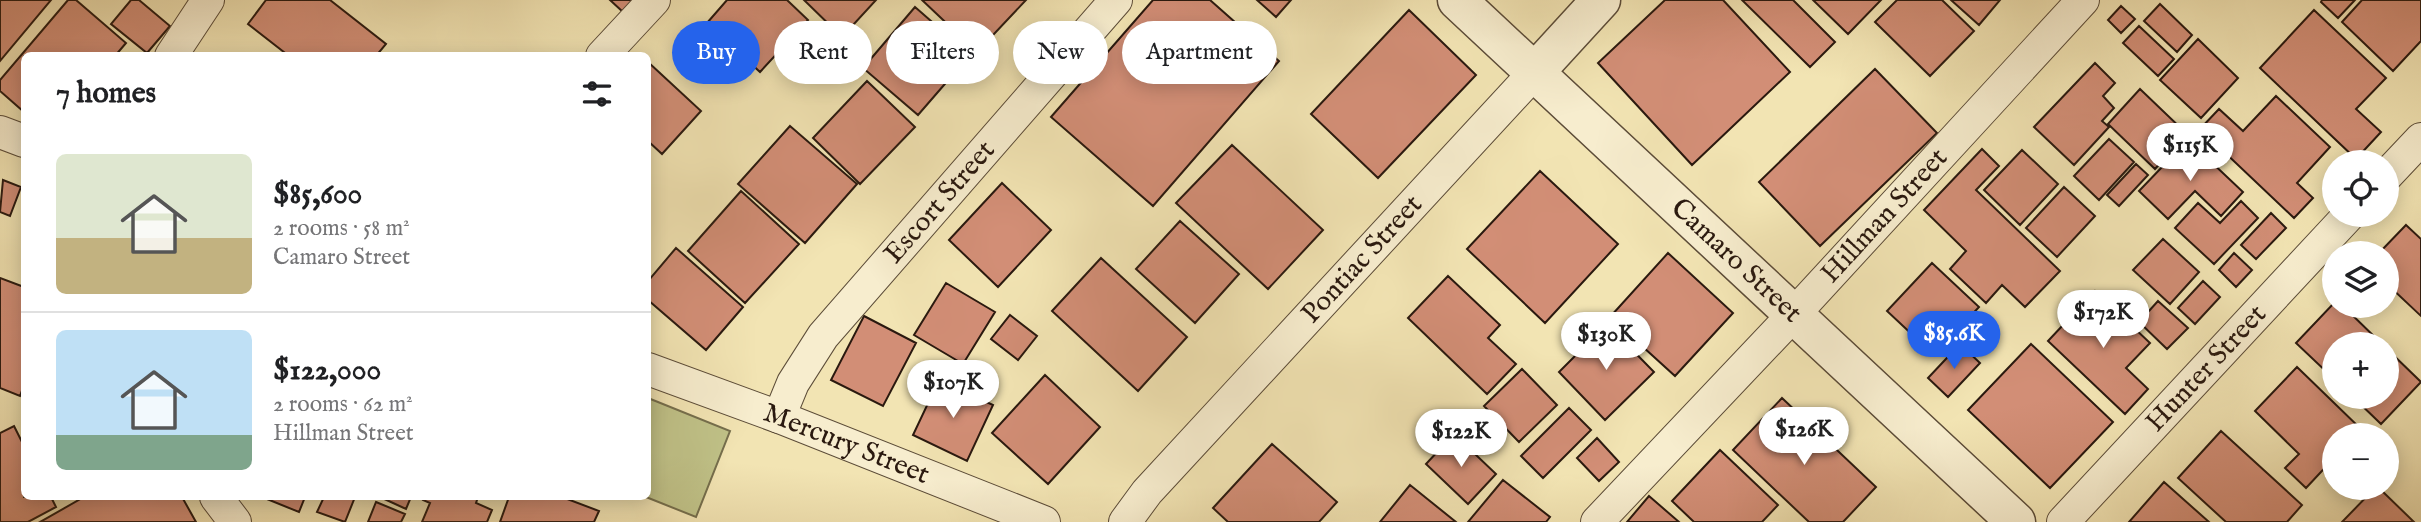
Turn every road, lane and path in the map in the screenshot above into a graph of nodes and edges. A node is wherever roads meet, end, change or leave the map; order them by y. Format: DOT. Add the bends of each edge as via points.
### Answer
graph roads {
  1 [pos="208,0"];
  2 [pos="654,0"];
  3 [pos="1116,0"];
  4 [pos="1457,0"];
  5 [pos="1601,0"];
  6 [pos="2083,0"];
  7 [pos="175,52"];
  8 [pos="606,52"];
  9 [pos="1535,72"];
  10 [pos="0,132"];
  11 [pos="2421,139"];
  12 [pos="21,140"];
  13 [pos="2399,162"];
  14 [pos="2338,227"];
  15 [pos="1796,313"];
  16 [pos="651,370"];
  17 [pos="779,416"];
  18 [pos="218,500"];
  19 [pos="235,522"];
  20 [pos="1044,522"];
  21 [pos="1125,522"];
  22 [pos="1597,522"];
  23 [pos="2016,522"];
  24 [pos="2063,522"];
  1 -- 7 [label="street"];
  2 -- 8 [label="street"];
  3 -- 17 [label="street, Escort Street" via="823,336 793,383"];
  4 -- 9 [label="street, Camaro Street"];
  5 -- 9 [label="street, Pontiac Street"];
  6 -- 15 [label="street, Hillman Street"];
  9 -- 15 [label="street, Camaro Street"];
  9 -- 21 [label="street, Pontiac Street" via="1147,492"];
  10 -- 12 [label="street"];
  11 -- 13 [label="street"];
  14 -- 24 [label="street, Hunter Street"];
  15 -- 22 [label="street, Hillman Street"];
  15 -- 23 [label="street, Camaro Street"];
  16 -- 17 [label="street, Mercury Street"];
  17 -- 20 [label="street, Mercury Street"];
  18 -- 19 [label="street"];
}
